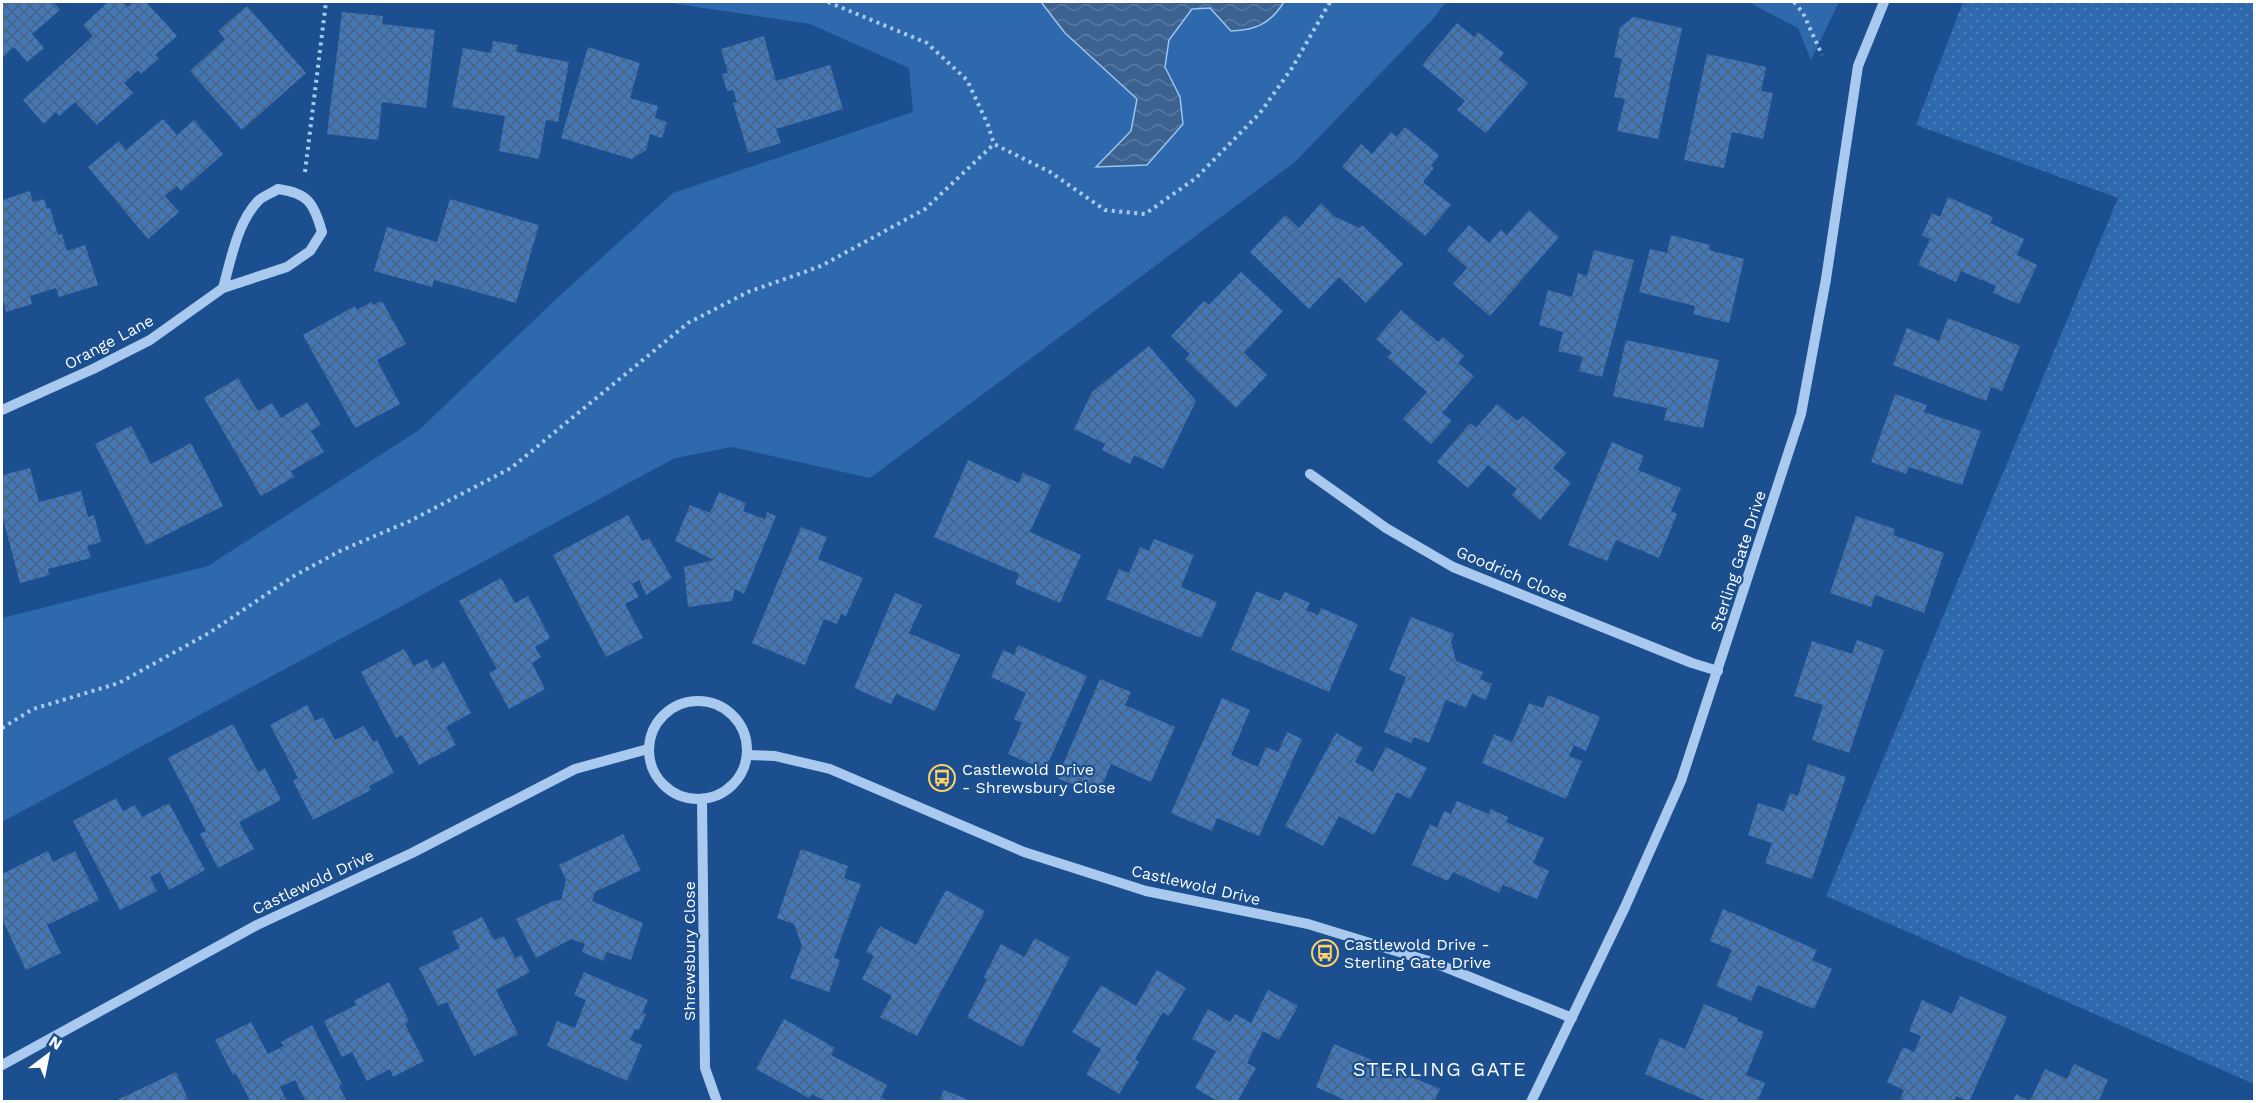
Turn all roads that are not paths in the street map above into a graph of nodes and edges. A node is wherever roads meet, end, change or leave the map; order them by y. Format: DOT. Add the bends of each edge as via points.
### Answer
graph roads {
  1 [pos="1884,2"];
  2 [pos="223,288"];
  3 [pos="2,410"];
  4 [pos="1310,474"];
  5 [pos="1718,671"];
  6 [pos="648,749"];
  7 [pos="747,755"];
  8 [pos="702,799"];
  9 [pos="1572,1018"];
  10 [pos="2,1065"];
  11 [pos="717,1101"];
  12 [pos="1532,1101"];
  1 -- 5 [label="street, Sterling Gate Drive" via="1858,66 1801,414"];
  2 -- 2 [label="street, Orange Lane" via="237,240 259,201 278,189 296,192 315,208 322,232 310,251 287,267"];
  2 -- 3 [label="street, Orange Lane" via="150,340"];
  4 -- 5 [label="street, Goodrich Close" via="1386,528 1454,567"];
  5 -- 9 [label="street, Sterling Gate Drive" via="1660,831"];
  6 -- 7 [label="street" via="658,719 670,708 701,700 730,712 746,739"];
  6 -- 8 [label="street" via="659,780 686,798"];
  6 -- 10 [label="street, Castlewold Drive" via="575,769 412,853 257,925"];
  7 -- 8 [label="street" via="732,785"];
  7 -- 9 [label="street, Castlewold Drive" via="775,756 830,769 1024,852 1146,891 1308,924 1372,943 1435,963"];
  8 -- 11 [label="street, Shrewsbury Close" via="705,1068"];
  9 -- 12 [label="street, Sterling Gate Drive"];
}
